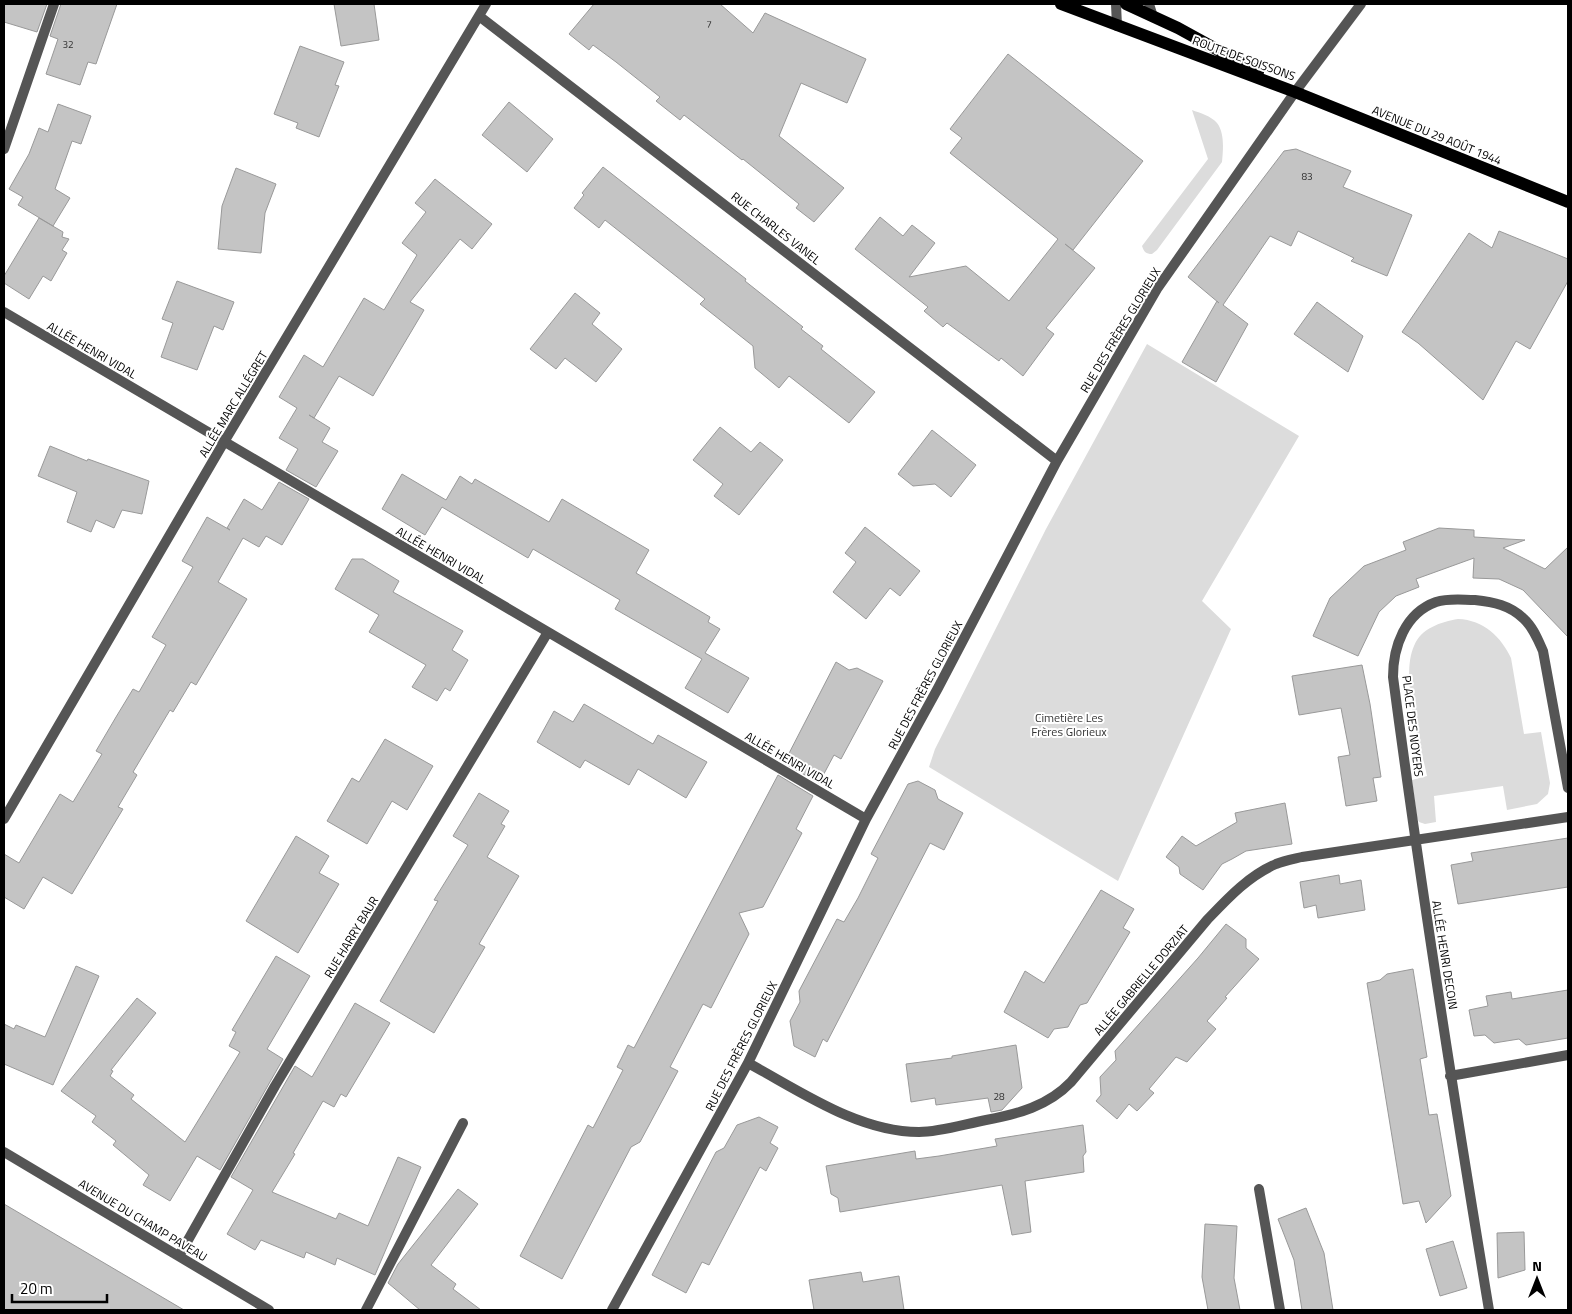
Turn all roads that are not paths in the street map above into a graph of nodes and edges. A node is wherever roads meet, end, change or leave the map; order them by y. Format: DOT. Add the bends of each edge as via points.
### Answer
graph roads {
  1 [pos="54,4"];
  2 [pos="486,4"];
  3 [pos="1061,4"];
  4 [pos="1116,4"];
  5 [pos="1126,4"];
  6 [pos="1149,4"];
  7 [pos="1361,4"];
  8 [pos="479,16"];
  9 [pos="1153,17"];
  10 [pos="1117,26"];
  11 [pos="1296,92"];
  12 [pos="4,149"];
  13 [pos="1568,202"];
  14 [pos="4,312"];
  15 [pos="224,442"];
  16 [pos="1057,461"];
  17 [pos="548,632"];
  18 [pos="1568,788"];
  19 [pos="1568,817"];
  20 [pos="4,819"];
  21 [pos="866,819"];
  22 [pos="1415,839"];
  23 [pos="1568,1055"];
  24 [pos="748,1063"];
  25 [pos="1450,1076"];
  26 [pos="463,1123"];
  27 [pos="4,1152"];
  28 [pos="1259,1189"];
  29 [pos="179,1256"];
  30 [pos="269,1310"];
  31 [pos="366,1310"];
  32 [pos="612,1310"];
  33 [pos="1280,1310"];
  34 [pos="1489,1310"];
  1 -- 12 [label="street"];
  2 -- 8 [label="street, ALLÉE MARC ALLÉGRET"];
  3 -- 10 [label="main road, ROUTE DE SOISSONS"];
  4 -- 10 [label="street"];
  5 -- 9 [label="main road, ROUTE DE SOISSONS"];
  6 -- 9 [label="street"];
  7 -- 11 [label="street, RUE DES FRÈRES GLORIEUX"];
  8 -- 15 [label="street, ALLÉE MARC ALLÉGRET"];
  8 -- 16 [label="street, RUE CHARLES VANEL"];
  9 -- 11 [label="main road, ROUTE DE SOISSONS"];
  10 -- 11 [label="main road, ROUTE DE SOISSONS"];
  11 -- 13 [label="main road, AVENUE DU 29 AOÛT 1944"];
  11 -- 16 [label="street, RUE DES FRÈRES GLORIEUX" via="1157,289"];
  14 -- 15 [label="street, ALLÉE HENRI VIDAL"];
  15 -- 17 [label="street, ALLÉE HENRI VIDAL"];
  15 -- 20 [label="street, ALLÉE MARC ALLÉGRET"];
  16 -- 21 [label="street, RUE DES FRÈRES GLORIEUX" via="934,697"];
  17 -- 21 [label="street, ALLÉE HENRI VIDAL"];
  17 -- 29 [label="street, RUE HARRY BAUR" via="276,1086"];
  18 -- 22 [label="street, PLACE DES NOYERS" via="1543,652 1524,619 1509,608 1492,602 1456,599 1436,603 1418,613 1406,626 1393,660"];
  19 -- 22 [label="street, ALLÉE GABRIELLE DORZIAT"];
  21 -- 24 [label="street, RUE DES FRÈRES GLORIEUX"];
  22 -- 24 [label="street, ALLÉE GABRIELLE DORZIAT" via="1302,857 1276,864 1252,877 1207,920 1060,1094 1041,1105 1011,1115 920,1132 871,1126"];
  22 -- 25 [label="street, ALLÉE HENRI DECOIN"];
  23 -- 25 [label="street"];
  24 -- 32 [label="street, RUE DES FRÈRES GLORIEUX"];
  25 -- 34 [label="street, ALLÉE HENRI DECOIN"];
  26 -- 31 [label="street"];
  27 -- 29 [label="street, AVENUE DU CHAMP PAVEAU"];
  28 -- 33 [label="street"];
  29 -- 30 [label="street, AVENUE DU CHAMP PAVEAU"];
}
